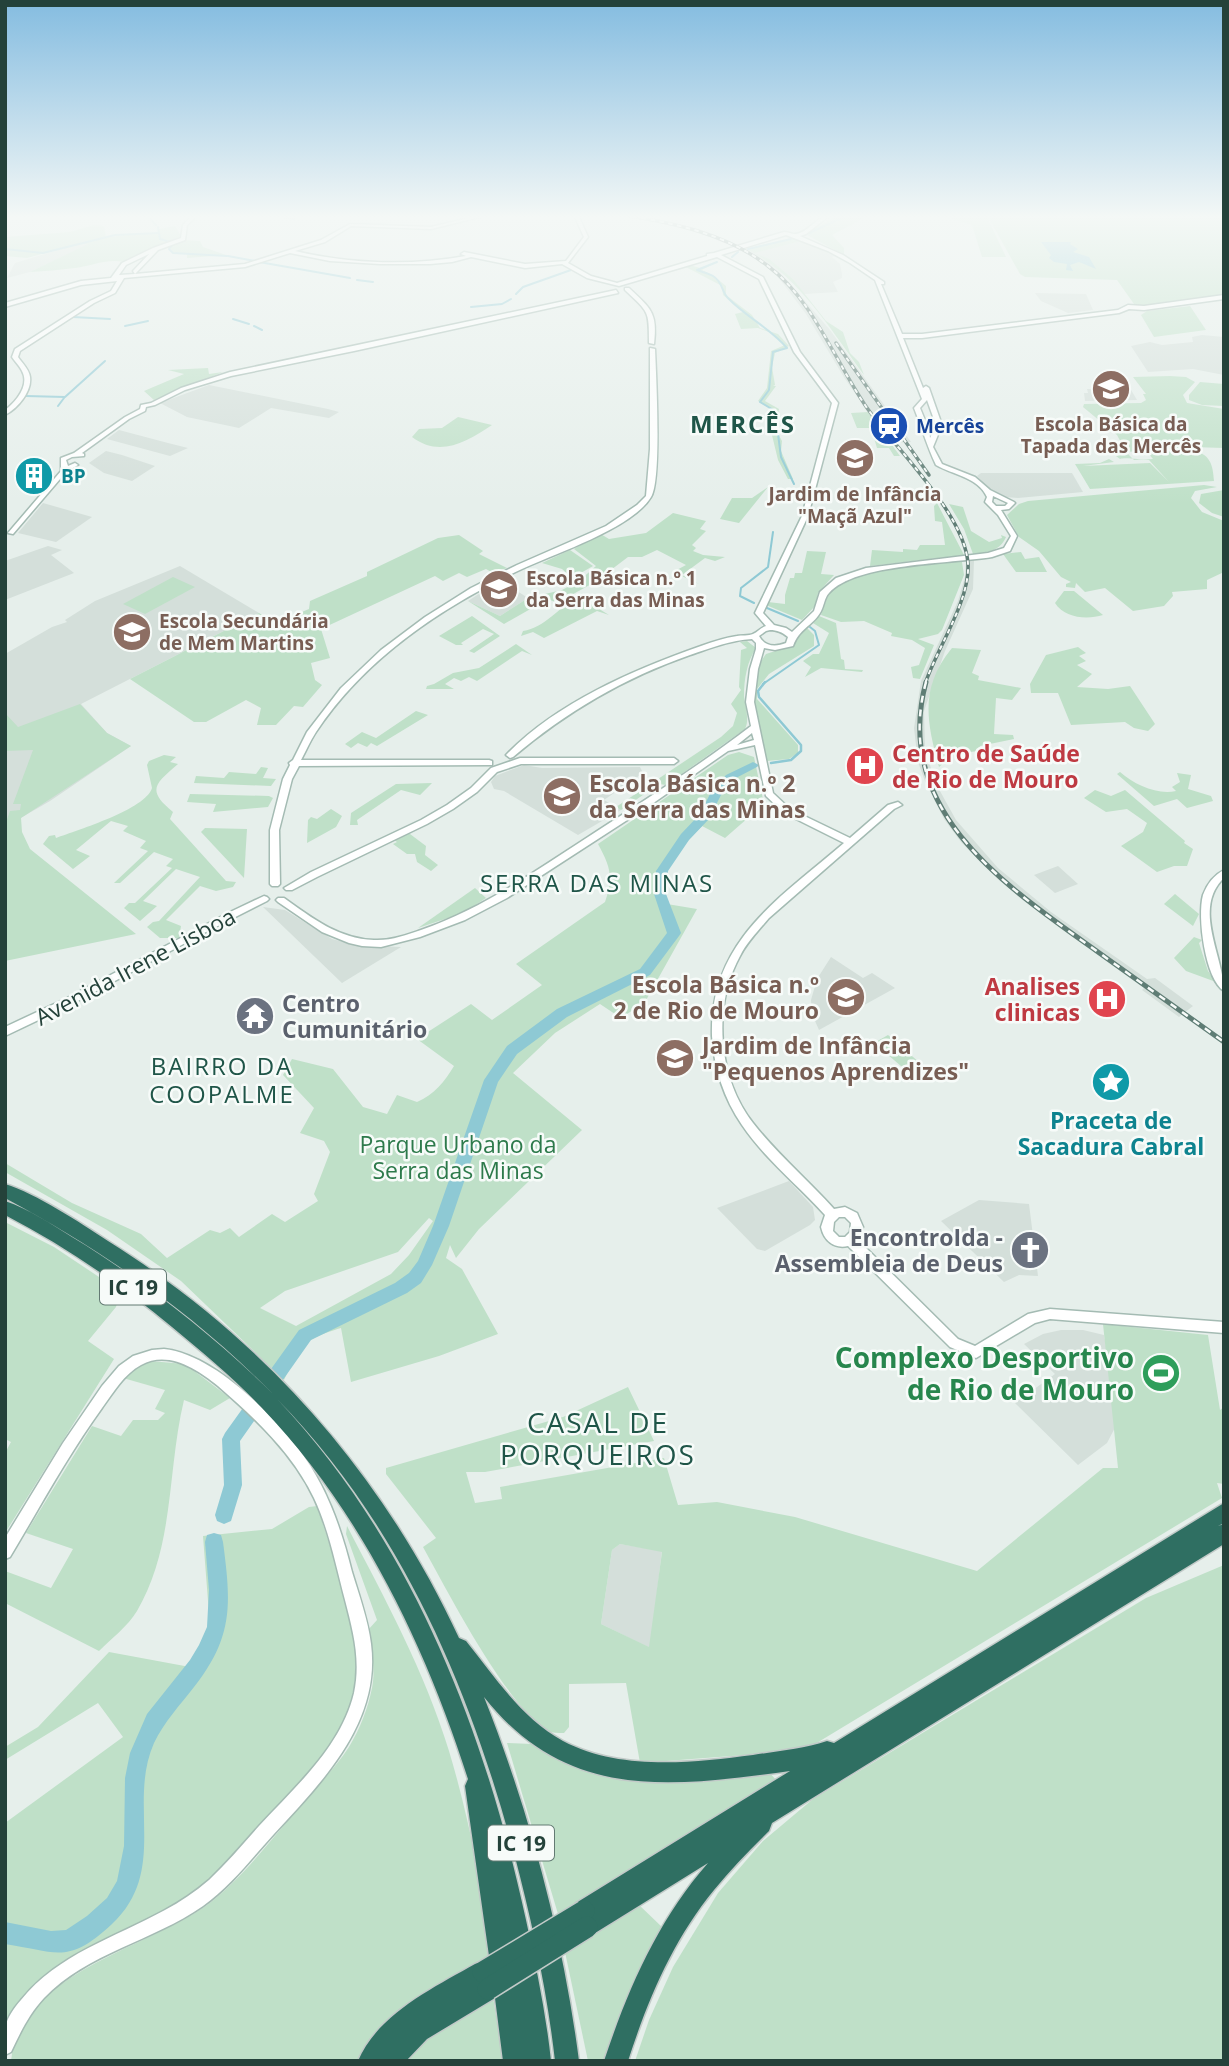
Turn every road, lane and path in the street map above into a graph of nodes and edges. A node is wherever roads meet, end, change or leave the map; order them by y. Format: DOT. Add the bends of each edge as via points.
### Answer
graph roads {
  1 [pos="77,311"];
  2 [pos="519,311"];
  3 [pos="649,311"];
  4 [pos="778,311"];
  5 [pos="893,311"];
  6 [pos="1115,311"];
  7 [pos="907,338"];
  8 [pos="919,404"];
  9 [pos="933,405"];
  10 [pos="5,413"];
  11 [pos="923,423"];
  12 [pos="939,423"];
  13 [pos="87,447"];
  14 [pos="930,447"];
  15 [pos="75,455"];
  16 [pos="84,456"];
  17 [pos="64,468"];
  18 [pos="988,495"];
  19 [pos="1004,511"];
  20 [pos="5,539"];
  21 [pos="801,626"];
  22 [pos="776,628"];
  23 [pos="792,636"];
  24 [pos="757,640"];
  25 [pos="773,648"];
  26 [pos="759,655"];
  27 [pos="754,727"];
  28 [pos="758,742"];
  29 [pos="730,749"];
  30 [pos="510,755"];
  31 [pos="761,756"];
  32 [pos="520,761"];
  33 [pos="674,761"];
  34 [pos="293,763"];
  35 [pos="491,766"];
  36 [pos="898,805"];
  37 [pos="850,842"];
  38 [pos="1224,873"];
  39 [pos="275,884"];
  40 [pos="289,888"];
  41 [pos="264,899"];
  42 [pos="281,900"];
  43 [pos="1224,986"];
  44 [pos="5,1032"];
  45 [pos="5,1190"];
  46 [pos="5,1207"];
  47 [pos="832,1215"];
  48 [pos="854,1237"];
  49 [pos="1224,1328"];
  50 [pos="251,1372"];
  51 [pos="280,1413"];
  52 [pos="1224,1512"];
  53 [pos="1224,1533"];
  54 [pos="5,1552"];
  55 [pos="447,1633"];
  56 [pos="848,1744"];
  57 [pos="472,1753"];
  58 [pos="775,1808"];
  59 [pos="586,1919"];
  60 [pos="486,1980"];
  61 [pos="5,2046"];
  62 [pos="370,2061"];
  63 [pos="389,2061"];
  64 [pos="515,2061"];
  65 [pos="540,2061"];
  66 [pos="567,2061"];
  67 [pos="616,2061"];
  1 -- 10 [label="street" via="17,350 15,357 28,381 15,407"];
  2 -- 13 [label="street" via="230,374 153,404 156,408 119,423"];
  3 -- 34 [label="street" via="654,470 650,494 614,524 519,567 448,607 386,651 337,699"];
  4 -- 22 [label="street" via="797,352 835,403 805,516 758,612"];
  5 -- 7 [label="street"];
  6 -- 7 [label="street"];
  7 -- 8 [label="street" via="925,398"];
  7 -- 9 [label="street"];
  8 -- 9 [label="street"];
  8 -- 11 [label="street"];
  9 -- 12 [label="street"];
  11 -- 12 [label="street"];
  11 -- 14 [label="street"];
  12 -- 14 [label="street"];
  13 -- 15 [label="street"];
  13 -- 16 [label="street"];
  14 -- 18 [label="street" via="939,465 973,478"];
  15 -- 16 [label="street"];
  15 -- 17 [label="street" via="63,459"];
  16 -- 17 [label="street" via="85,461"];
  17 -- 20 [label="street"];
  18 -- 19 [label="street" via="989,505"];
  18 -- 19 [label="street" via="1011,502"];
  19 -- 21 [label="street" via="1012,534 1010,547 852,574 828,588"];
  21 -- 22 [label="street"];
  21 -- 23 [label="street"];
  22 -- 23 [label="street"];
  22 -- 24 [label="street" via="759,631"];
  23 -- 25 [label="street" via="790,644"];
  24 -- 25 [label="street"];
  24 -- 26 [label="street"];
  24 -- 30 [label="street" via="736,639 661,661 545,724"];
  25 -- 26 [label="street"];
  26 -- 27 [label="street" via="750,690"];
  27 -- 28 [label="street"];
  27 -- 29 [label="street"];
  28 -- 29 [label="street"];
  28 -- 31 [label="street"];
  29 -- 31 [label="street"];
  29 -- 42 [label="street" via="469,917 387,944 358,942 322,929"];
  30 -- 32 [label="street"];
  30 -- 35 [label="street"];
  31 -- 37 [label="street" via="768,790 776,803"];
  32 -- 33 [label="street"];
  32 -- 35 [label="street"];
  34 -- 35 [label="street"];
  34 -- 39 [label="street" via="275,824"];
  35 -- 40 [label="street" via="457,801"];
  36 -- 37 [label="street"];
  37 -- 47 [label="street" via="749,934 732,961 718,1006 720,1060 736,1107"];
  38 -- 43 [label="street" via="1212,885 1206,915 1212,963"];
  39 -- 40 [label="street"];
  39 -- 41 [label="street" via="263,889"];
  40 -- 42 [label="street"];
  41 -- 42 [label="street"];
  41 -- 44 [label="street, Avenida Irene Lisboa"];
  45 -- 50 [label="highway, IC 19" via="71,1226 178,1299"];
  46 -- 50 [label="highway, IC 19" via="108,1269"];
  47 -- 48 [label="street" via="855,1219 859,1227"];
  47 -- 48 [label="street" via="826,1222 827,1231 839,1240"];
  48 -- 49 [label="street" via="954,1343 976,1352 1032,1318 1051,1314"];
  50 -- 51 [label="highway, IC 19"];
  51 -- 54 [label="street" via="240,1398 187,1358 153,1354 127,1366 102,1395"];
  51 -- 55 [label="highway, IC 19" via="340,1457 424,1586"];
  51 -- 57 [label="highway, IC 19" via="325,1469 382,1554 432,1650"];
  51 -- 61 [label="street" via="337,1541 364,1648 363,1685 352,1722 316,1774 217,1884 195,1902 56,1975 31,1997"];
  52 -- 56 [label="highway"];
  53 -- 58 [label="highway"];
  55 -- 56 [label="highway" via="524,1725 561,1751 602,1766 624,1771 716,1769 806,1758"];
  55 -- 66 [label="highway, IC 19" via="491,1745 527,1862"];
  56 -- 59 [label="highway"];
  57 -- 64 [label="highway"];
  57 -- 65 [label="highway, IC 19" via="508,1880"];
  58 -- 59 [label="highway"];
  58 -- 67 [label="highway" via="700,1889 680,1918 641,1988"];
  59 -- 60 [label="highway, bridge"];
  60 -- 62 [label="highway" via="403,2024"];
  60 -- 63 [label="highway" via="406,2041"];
}
